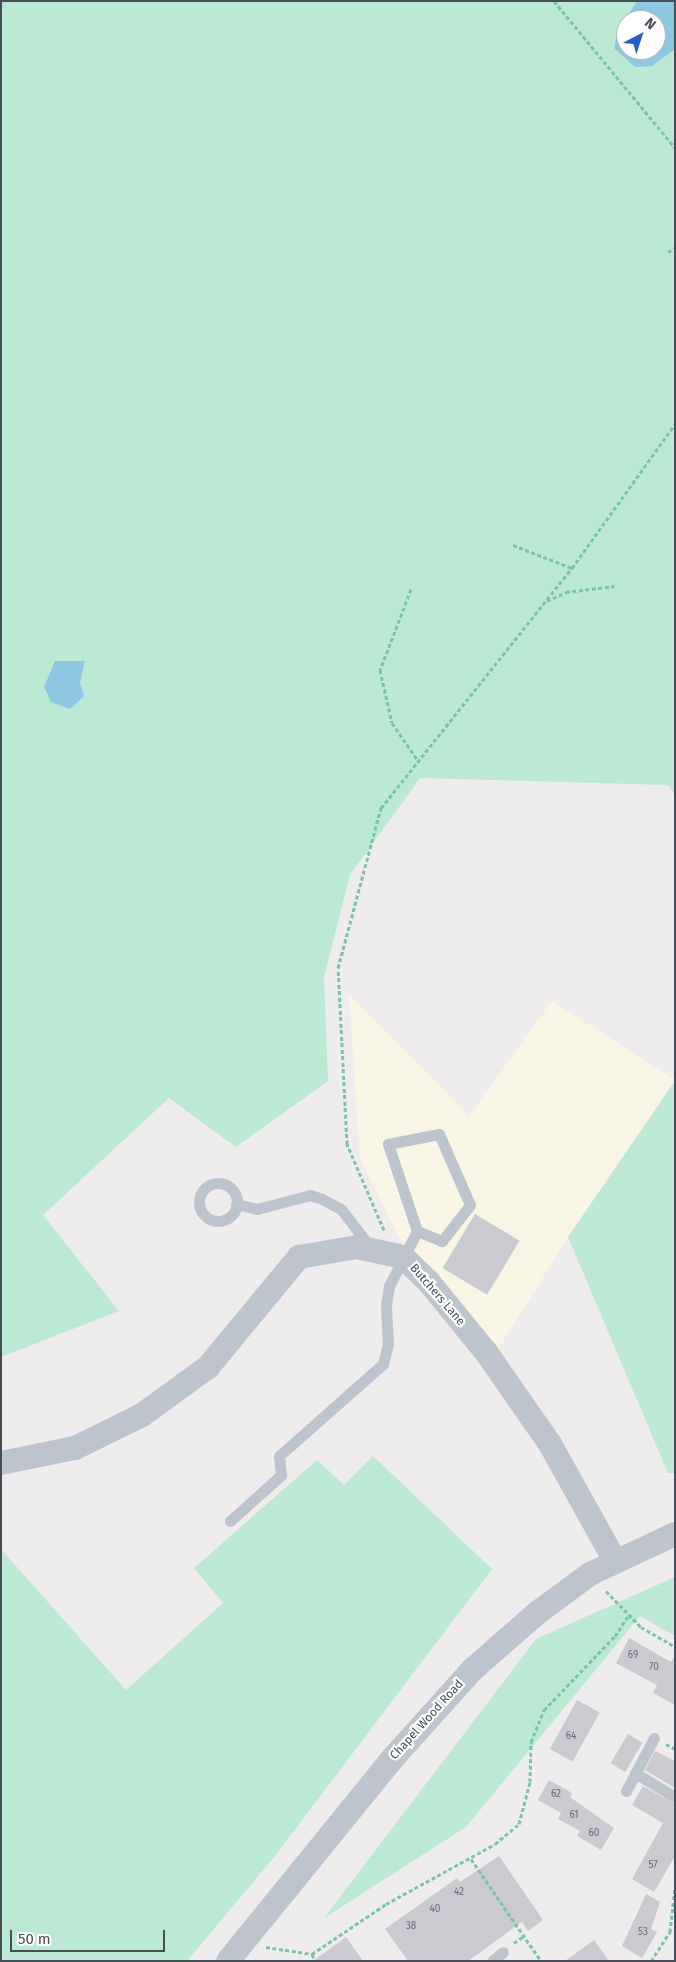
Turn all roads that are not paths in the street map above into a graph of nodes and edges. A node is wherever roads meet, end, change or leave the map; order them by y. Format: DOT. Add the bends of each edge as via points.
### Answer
graph roads {
  1 [pos="236,1204"];
  2 [pos="417,1231"];
  3 [pos="389,1253"];
  4 [pos="1,1463"];
  5 [pos="230,1521"];
  6 [pos="675,1534"];
  7 [pos="615,1561"];
  8 [pos="654,1738"];
  9 [pos="634,1773"];
  10 [pos="626,1791"];
  11 [pos="675,1797"];
  12 [pos="503,1952"];
  13 [pos="228,1961"];
  14 [pos="492,1961"];
  1 -- 3 [label="lane" via="257,1209 310,1195 322,1198 341,1209"];
  2 -- 2 [label="lane" via="388,1144 439,1134 470,1205 442,1241"];
  2 -- 3 [label="lane"];
  3 -- 4 [label="street" via="334,1248 299,1257 208,1367 142,1415 75,1448"];
  3 -- 5 [label="lane" via="388,1344 383,1364 279,1456 281,1475"];
  3 -- 7 [label="street, Butchers Lane" via="486,1352 582,1497"];
  6 -- 7 [label="street, Chapel Wood Road"];
  7 -- 13 [label="street, Chapel Wood Road" via="590,1574 537,1613 472,1670 393,1758"];
  8 -- 9 [label="lane"];
  9 -- 10 [label="lane"];
  9 -- 11 [label="lane"];
  12 -- 14 [label="lane"];
}
